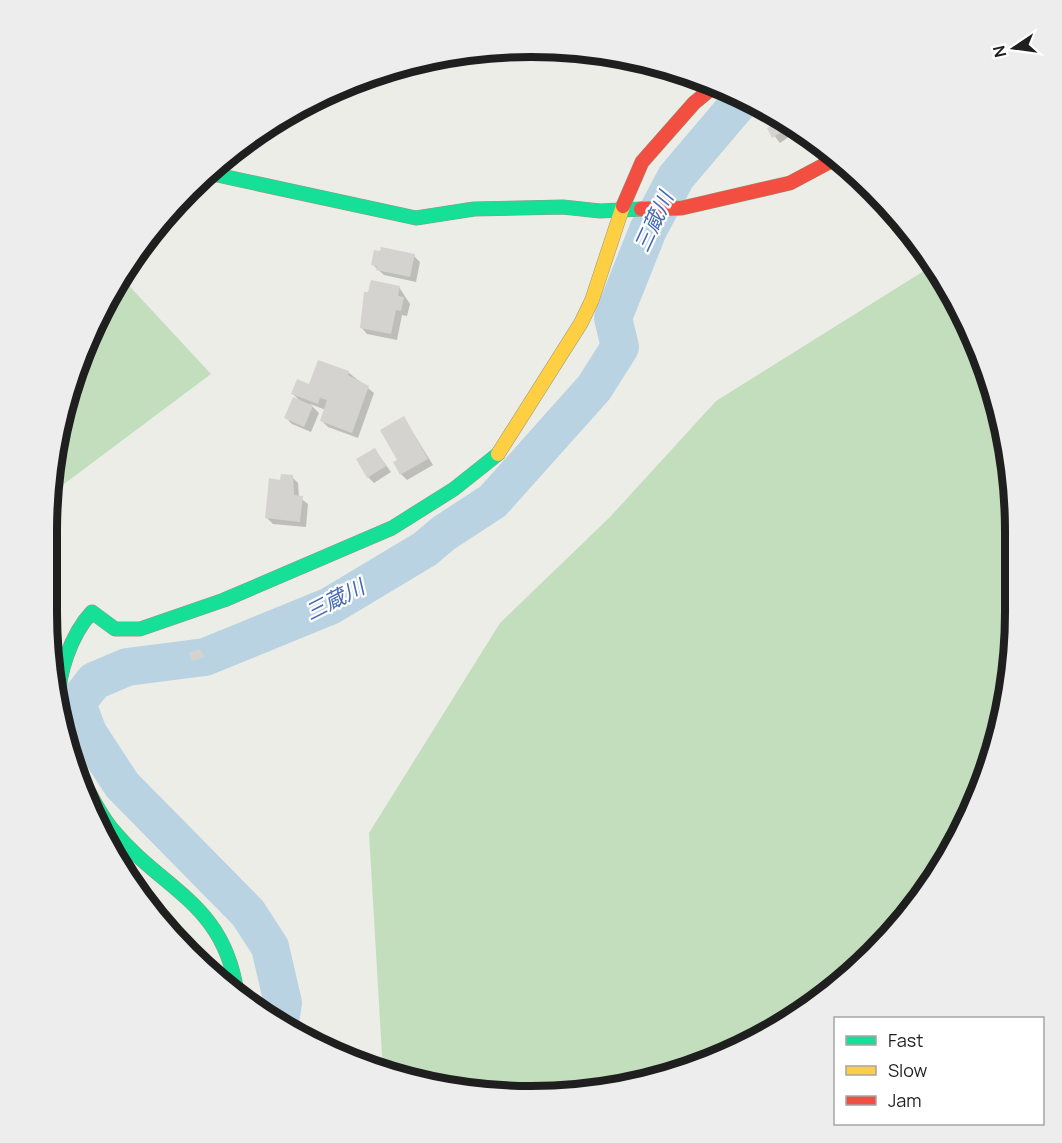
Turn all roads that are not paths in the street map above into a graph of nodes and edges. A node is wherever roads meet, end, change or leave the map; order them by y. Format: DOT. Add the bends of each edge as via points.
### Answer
graph roads {
  1 [pos="708,91"];
  2 [pos="829,162"];
  3 [pos="218,175"];
  4 [pos="622,209"];
  5 [pos="62,679"];
  6 [pos="98,805"];
  7 [pos="235,982"];
  1 -- 4 [label="street" via="642,162"];
  2 -- 4 [label="street" via="790,183 682,208"];
  3 -- 4 [label="street" via="416,218 474,209"];
  4 -- 5 [label="street" via="581,323 503,450 454,489 392,528 224,600 140,628 115,629 92,612 82,619"];
  6 -- 7 [label="street" via="112,828 205,915 227,946"];
}
